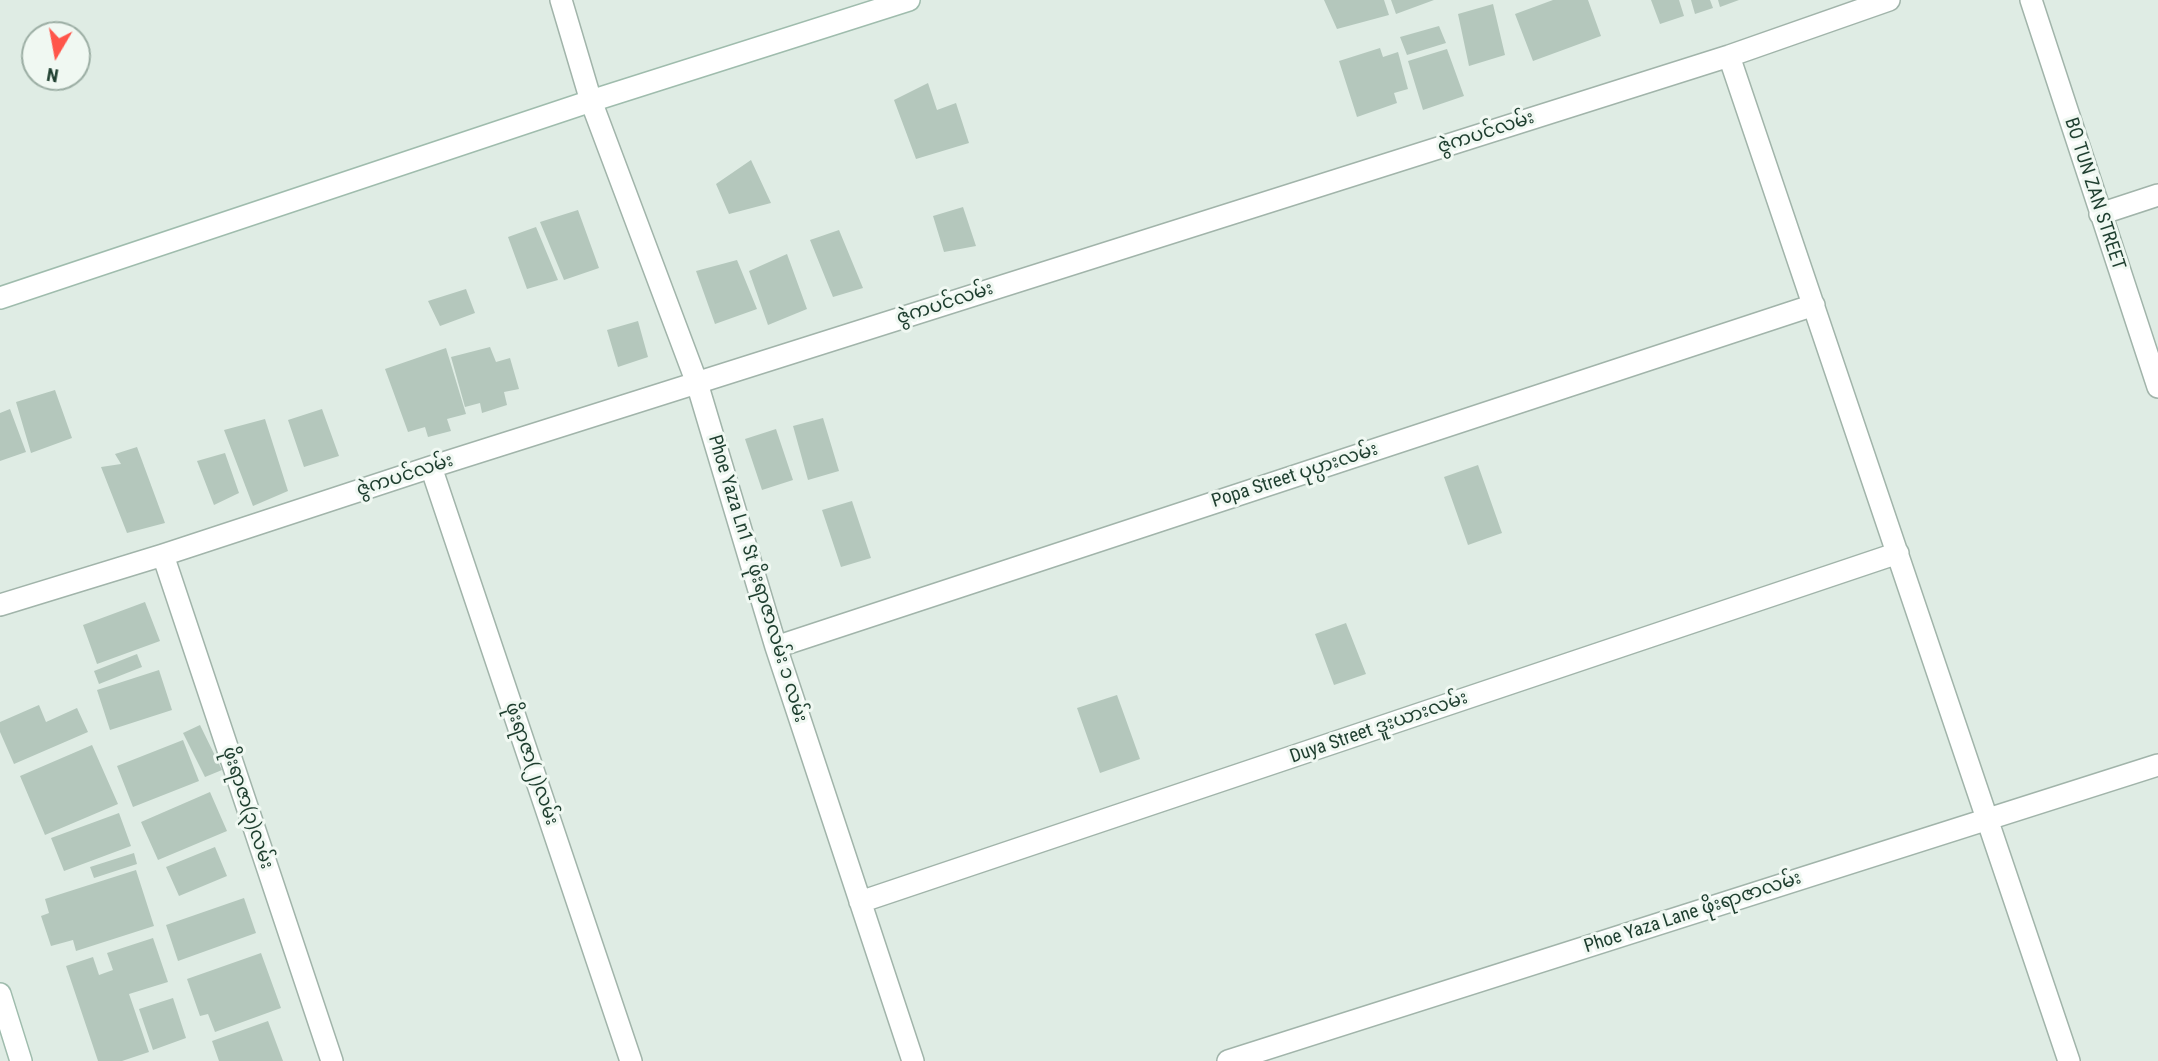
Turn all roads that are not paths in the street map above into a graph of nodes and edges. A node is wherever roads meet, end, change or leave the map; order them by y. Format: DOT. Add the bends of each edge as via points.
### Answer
graph roads {
  1 [pos="561,0"];
  2 [pos="909,0"];
  3 [pos="1889,0"];
  4 [pos="2031,0"];
  5 [pos="1730,56"];
  6 [pos="591,101"];
  7 [pos="2158,195"];
  8 [pos="2101,214"];
  9 [pos="0,298"];
  10 [pos="1814,305"];
  11 [pos="697,383"];
  12 [pos="2158,387"];
  13 [pos="431,467"];
  14 [pos="1898,553"];
  15 [pos="163,555"];
  16 [pos="0,605"];
  17 [pos="776,647"];
  18 [pos="2158,765"];
  19 [pos="1987,820"];
  20 [pos="860,902"];
  21 [pos="0,994"];
  22 [pos="21,1061"];
  23 [pos="332,1061"];
  24 [pos="631,1061"];
  25 [pos="913,1061"];
  26 [pos="1228,1061"];
  27 [pos="2068,1061"];
  1 -- 6 [label="street, Phoe Yaza Ln1 St ဖိုးရာဇာလမ်း ၁ လမ်း"];
  2 -- 6 [label="street"];
  3 -- 5 [label="street, ဇွဲကပင်လမ်း"];
  4 -- 8 [label="street, BO TUN ZAN STREET"];
  5 -- 10 [label="street"];
  5 -- 11 [label="street, ဇွဲကပင်လမ်း"];
  6 -- 9 [label="street"];
  6 -- 11 [label="street, Phoe Yaza Ln1 St ဖိုးရာဇာလမ်း ၁ လမ်း"];
  7 -- 8 [label="street"];
  8 -- 12 [label="street, BO TUN ZAN STREET"];
  10 -- 14 [label="street"];
  10 -- 17 [label="street, Popa Street ပုပ္ပားလမ်း"];
  11 -- 13 [label="street, ဇွဲကပင်လမ်း"];
  11 -- 17 [label="street, Phoe Yaza Ln1 St ဖိုးရာဇာလမ်း ၁ လမ်း"];
  13 -- 15 [label="street, ဇွဲကပင်လမ်း"];
  13 -- 24 [label="street, ဖိုးရာဇာ(၂)လမ်း"];
  14 -- 19 [label="street"];
  14 -- 20 [label="street, Duya Street ဒူးယားလမ်း"];
  15 -- 16 [label="street, ဇွဲကပင်လမ်း"];
  15 -- 23 [label="street, ဖိုးရာဇာ(၃)လမ်း"];
  17 -- 20 [label="street, Phoe Yaza Ln1 St ဖိုးရာဇာလမ်း ၁ လမ်း"];
  18 -- 19 [label="street, Phoe Yaza Lane ဖိုးရာဇာလမ်း"];
  19 -- 26 [label="street, Phoe Yaza Lane ဖိုးရာဇာလမ်း"];
  19 -- 27 [label="street"];
  20 -- 25 [label="street, Phoe Yaza Ln1 St ဖိုးရာဇာလမ်း ၁ လမ်း"];
  21 -- 22 [label="street"];
}
